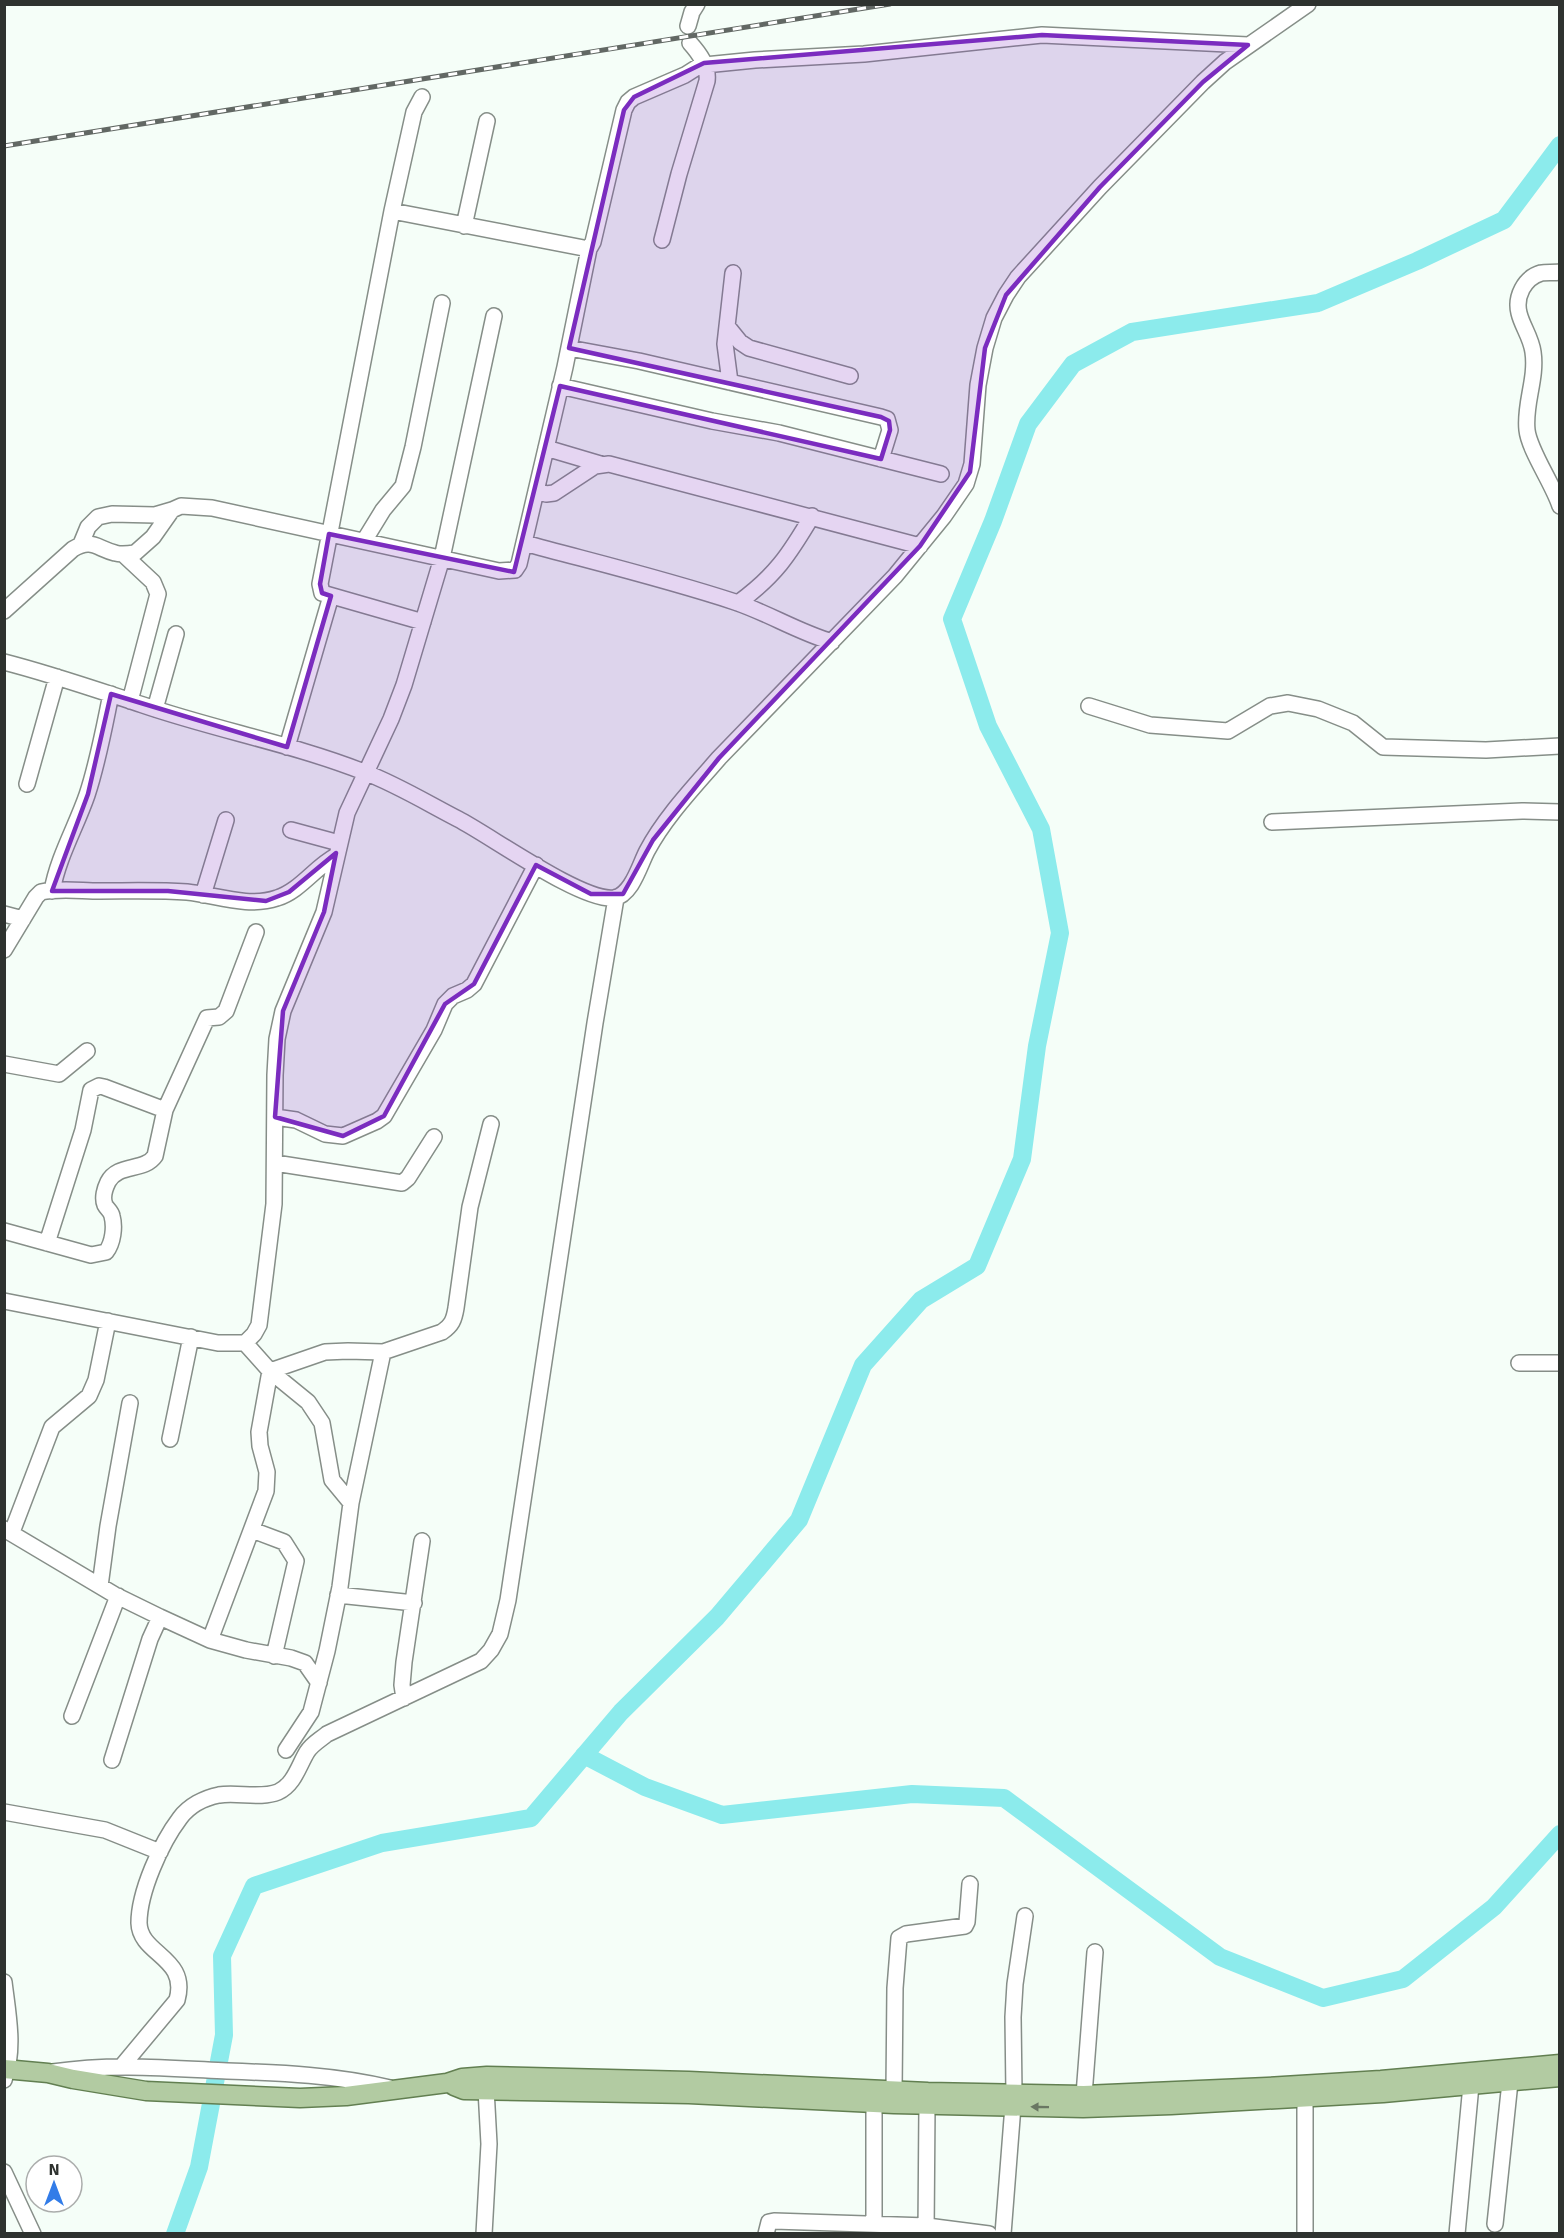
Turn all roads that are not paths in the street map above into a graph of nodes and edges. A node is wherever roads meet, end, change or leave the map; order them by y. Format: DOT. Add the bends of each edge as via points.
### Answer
graph roads {
  1 [pos="697,4"];
  2 [pos="1308,4"];
  3 [pos="688,26"];
  4 [pos="690,43"];
  5 [pos="1248,45"];
  6 [pos="705,64"];
  7 [pos="422,97"];
  8 [pos="487,121"];
  9 [pos="392,211"];
  10 [pos="464,226"];
  11 [pos="662,240"];
  12 [pos="589,249"];
  13 [pos="1560,272"];
  14 [pos="733,273"];
  15 [pos="442,303"];
  16 [pos="494,316"];
  17 [pos="727,326"];
  18 [pos="569,348"];
  19 [pos="850,376"];
  20 [pos="730,381"];
  21 [pos="560,386"];
  22 [pos="546,448"];
  23 [pos="881,459"];
  24 [pos="600,464"];
  25 [pos="941,474"];
  26 [pos="536,491"];
  27 [pos="1560,506"];
  28 [pos="172,510"];
  29 [pos="812,516"];
  30 [pos="329,534"];
  31 [pos="363,541"];
  32 [pos="524,543"];
  33 [pos="81,544"];
  34 [pos="920,546"];
  35 [pos="123,554"];
  36 [pos="442,558"];
  37 [pos="331,596"];
  38 [pos="738,603"];
  39 [pos="4,611"];
  40 [pos="423,622"];
  41 [pos="176,634"];
  42 [pos="832,642"];
  43 [pos="4,662"];
  44 [pos="57,677"];
  45 [pos="111,694"];
  46 [pos="130,700"];
  47 [pos="1089,706"];
  48 [pos="155,709"];
  49 [pos="1560,746"];
  50 [pos="287,747"];
  51 [pos="366,772"];
  52 [pos="27,784"];
  53 [pos="1560,812"];
  54 [pos="226,820"];
  55 [pos="1272,822"];
  56 [pos="291,830"];
  57 [pos="337,849"];
  58 [pos="536,865"];
  59 [pos="52,891"];
  60 [pos="203,895"];
  61 [pos="616,898"];
  62 [pos="4,914"];
  63 [pos="22,920"];
  64 [pos="256,932"];
  65 [pos="4,950"];
  66 [pos="87,1051"];
  67 [pos="4,1064"];
  68 [pos="165,1110"];
  69 [pos="275,1117"];
  70 [pos="491,1124"];
  71 [pos="434,1137"];
  72 [pos="274,1163"];
  73 [pos="4,1231"];
  74 [pos="47,1243"];
  75 [pos="4,1301"];
  76 [pos="108,1321"];
  77 [pos="191,1337"];
  78 [pos="245,1344"];
  79 [pos="383,1352"];
  80 [pos="1519,1363"];
  81 [pos="1560,1363"];
  82 [pos="270,1371"];
  83 [pos="130,1403"];
  84 [pos="170,1439"];
  85 [pos="351,1503"];
  86 [pos="252,1530"];
  87 [pos="8,1531"];
  88 [pos="422,1541"];
  89 [pos="100,1586"];
  90 [pos="338,1595"];
  91 [pos="118,1596"];
  92 [pos="414,1603"];
  93 [pos="160,1617"];
  94 [pos="210,1640"];
  95 [pos="274,1656"];
  96 [pos="319,1683"];
  97 [pos="404,1698"];
  98 [pos="312,1709"];
  99 [pos="72,1716"];
  100 [pos="323,1737"];
  101 [pos="286,1750"];
  102 [pos="112,1760"];
  103 [pos="4,1812"];
  104 [pos="160,1851"];
  105 [pos="970,1884"];
  106 [pos="1025,1916"];
  107 [pos="1095,1952"];
  108 [pos="4,1982"];
  109 [pos="1560,2064"];
  110 [pos="122,2066"];
  111 [pos="6,2073"];
  112 [pos="48,2073"];
  113 [pos="1560,2077"];
  114 [pos="1510,2082"];
  115 [pos="447,2083"];
  116 [pos="1471,2085"];
  117 [pos="486,2089"];
  118 [pos="396,2090"];
  119 [pos="894,2091"];
  120 [pos="1084,2095"];
  121 [pos="1305,2098"];
  122 [pos="1014,2100"];
  123 [pos="874,2103"];
  124 [pos="927,2105"];
  125 [pos="4,2172"];
  126 [pos="1495,2224"];
  127 [pos="824,2228"];
  128 [pos="874,2228"];
  129 [pos="927,2230"];
  130 [pos="980,2233"];
  131 [pos="33,2234"];
  132 [pos="484,2234"];
  133 [pos="766,2234"];
  134 [pos="1003,2234"];
  135 [pos="1305,2234"];
  136 [pos="1457,2234"];
  1 -- 3 [label="street"];
  2 -- 5 [label="street"];
  4 -- 6 [label="street"];
  5 -- 6 [label="street" via="1042,35 864,54"];
  5 -- 34 [label="street" via="1203,82 1100,187 1049,241 1006,295 985,348 966,484"];
  6 -- 11 [label="street" via="707,81"];
  6 -- 12 [label="street" via="628,102"];
  7 -- 9 [label="street" via="414,112"];
  8 -- 10 [label="street"];
  9 -- 10 [label="street"];
  9 -- 30 [label="street"];
  10 -- 12 [label="street"];
  12 -- 18 [label="street"];
  13 -- 27 [label="street" via="1540,273 1525,284 1517,301 1533,351 1527,430"];
  14 -- 17 [label="street"];
  15 -- 31 [label="street" via="403,486"];
  16 -- 36 [label="street"];
  17 -- 19 [label="street" via="748,348"];
  17 -- 20 [label="street" via="725,354"];
  18 -- 20 [label="street"];
  18 -- 21 [label="street"];
  20 -- 23 [label="street" via="887,419 890,430"];
  21 -- 22 [label="street"];
  21 -- 23 [label="street"];
  22 -- 24 [label="street"];
  22 -- 26 [label="street"];
  23 -- 25 [label="street"];
  24 -- 26 [label="street" via="554,493"];
  24 -- 29 [label="street"];
  26 -- 32 [label="street"];
  28 -- 30 [label="street" via="182,506 212,508"];
  28 -- 33 [label="street" via="155,515 98,517 88,527"];
  28 -- 35 [label="street" via="141,548"];
  29 -- 34 [label="street"];
  29 -- 38 [label="street" via="778,569"];
  30 -- 31 [label="street"];
  30 -- 37 [label="street" via="320,584 322,593"];
  31 -- 36 [label="street"];
  32 -- 36 [label="street" via="519,564 510,572"];
  32 -- 38 [label="street"];
  33 -- 35 [label="street"];
  33 -- 39 [label="street"];
  34 -- 42 [label="street"];
  35 -- 46 [label="street" via="153,582 158,594"];
  36 -- 40 [label="street"];
  37 -- 40 [label="street"];
  37 -- 50 [label="street"];
  38 -- 42 [label="street"];
  40 -- 51 [label="street" via="404,685"];
  41 -- 48 [label="street"];
  42 -- 61 [label="street" via="702,778 653,840 629,887"];
  43 -- 44 [label="street"];
  44 -- 45 [label="street"];
  44 -- 52 [label="street"];
  45 -- 46 [label="street"];
  45 -- 59 [label="street" via="88,794 61,857"];
  46 -- 48 [label="street"];
  47 -- 49 [label="street" via="1150,725 1228,731 1270,706 1288,703 1318,709 1353,723 1383,747 1486,750"];
  48 -- 50 [label="street"];
  50 -- 51 [label="street"];
  51 -- 57 [label="street" via="347,813"];
  51 -- 58 [label="street" via="475,827"];
  53 -- 55 [label="street"];
  54 -- 60 [label="street"];
  56 -- 57 [label="street"];
  57 -- 60 [label="street" via="278,898 251,902"];
  57 -- 69 [label="street" via="324,912 283,1011 277,1039"];
  58 -- 61 [label="street" via="584,891"];
  58 -- 69 [label="street" via="474,984 445,1004 384,1116 343,1136"];
  59 -- 60 [label="street" via="168,891"];
  59 -- 63 [label="street" via="41,892"];
  61 -- 97 [label="street" via="500,1634 481,1661"];
  62 -- 63 [label="street"];
  63 -- 65 [label="street"];
  64 -- 68 [label="street" via="226,1011 219,1017 207,1018"];
  66 -- 67 [label="street" via="59,1074"];
  68 -- 74 [label="street" via="155,1156 150,1162 117,1173 107,1184 104,1200 113,1225 106,1252 91,1255"];
  68 -- 74 [label="street" via="104,1087 91,1090 83,1130"];
  69 -- 72 [label="street"];
  70 -- 79 [label="street" via="470,1207 454,1319 442,1332"];
  71 -- 72 [label="street" via="402,1184"];
  72 -- 78 [label="street" via="272,1236 259,1325"];
  73 -- 74 [label="street"];
  75 -- 76 [label="street"];
  76 -- 77 [label="street"];
  76 -- 87 [label="street" via="96,1380 88,1396 52,1427"];
  77 -- 78 [label="street"];
  77 -- 84 [label="street"];
  78 -- 82 [label="street"];
  79 -- 82 [label="street" via="325,1352"];
  79 -- 85 [label="street"];
  80 -- 81 [label="street"];
  82 -- 85 [label="street" via="308,1402 322,1424 332,1480"];
  82 -- 86 [label="street" via="259,1432 267,1472 266,1491"];
  83 -- 89 [label="street"];
  85 -- 90 [label="street"];
  86 -- 94 [label="street"];
  86 -- 95 [label="street" via="284,1542 296,1561"];
  87 -- 89 [label="street"];
  88 -- 92 [label="street"];
  89 -- 91 [label="street"];
  90 -- 92 [label="street"];
  90 -- 96 [label="street"];
  91 -- 93 [label="street"];
  91 -- 99 [label="street"];
  92 -- 97 [label="street" via="402,1677"];
  93 -- 94 [label="street"];
  93 -- 102 [label="street"];
  94 -- 95 [label="street"];
  95 -- 96 [label="street" via="305,1663"];
  96 -- 98 [label="street"];
  97 -- 100 [label="street"];
  98 -- 100 [label="street"];
  98 -- 101 [label="street"];
  100 -- 104 [label="street" via="308,1751 289,1785 277,1792 220,1795 203,1800 181,1817"];
  103 -- 104 [label="street" via="105,1830"];
  104 -- 110 [label="street" via="145,1891 142,1938 173,1968 180,1990 177,2000"];
  105 -- 119 [label="street" via="965,1926 899,1938"];
  106 -- 122 [label="street" via="1013,2017"];
  107 -- 120 [label="street"];
  108 -- 111 [label="street" via="11,2043"];
  109 -- 120 [label="main road" via="1381,2080"];
  110 -- 112 [label="street"];
  110 -- 118 [label="street" via="301,2074 363,2081"];
  111 -- 112 [label="main road"];
  112 -- 118 [label="main road" via="146,2091 300,2098"];
  113 -- 114 [label="main road"];
  114 -- 116 [label="main road"];
  114 -- 126 [label="street"];
  115 -- 117 [label="main road" via="464,2090"];
  115 -- 118 [label="main road"];
  115 -- 119 [label="main road" via="487,2076"];
  116 -- 121 [label="main road"];
  116 -- 136 [label="street"];
  117 -- 123 [label="main road"];
  117 -- 132 [label="street" via="489,2144"];
  119 -- 122 [label="main road"];
  120 -- 122 [label="main road"];
  121 -- 122 [label="main road, one-way" via="1083,2108"];
  121 -- 135 [label="street"];
  122 -- 124 [label="main road"];
  122 -- 134 [label="street"];
  123 -- 124 [label="main road"];
  123 -- 128 [label="street"];
  124 -- 129 [label="street"];
  125 -- 131 [label="street"];
  127 -- 128 [label="street"];
  127 -- 133 [label="street" via="774,2221 769,2222"];
  128 -- 129 [label="street"];
  129 -- 130 [label="street"];
}
